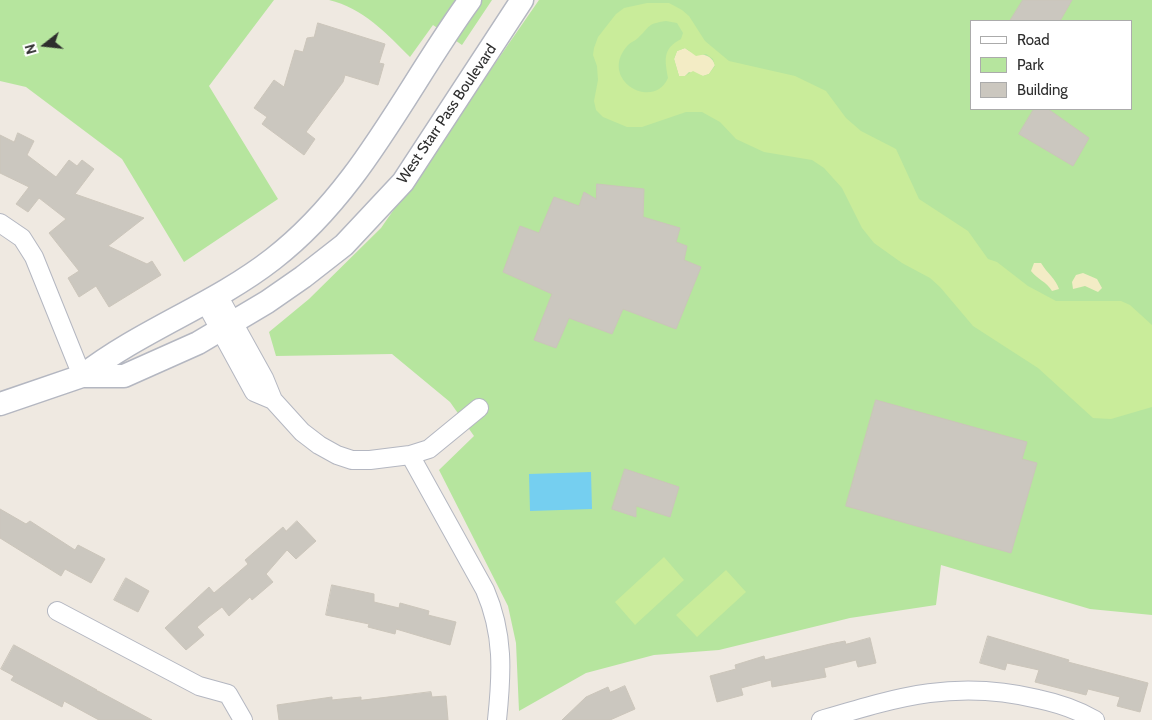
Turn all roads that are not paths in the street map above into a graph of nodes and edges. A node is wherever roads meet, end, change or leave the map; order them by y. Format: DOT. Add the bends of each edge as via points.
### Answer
graph roads {
  1 [pos="470,0"];
  2 [pos="522,0"];
  3 [pos="0,223"];
  4 [pos="212,300"];
  5 [pos="226,326"];
  6 [pos="82,376"];
  7 [pos="0,404"];
  8 [pos="479,408"];
  9 [pos="410,455"];
  10 [pos="57,611"];
  11 [pos="243,720"];
  12 [pos="497,720"];
  13 [pos="820,720"];
  14 [pos="1095,720"];
  1 -- 4 [label="street, West Starr Pass Boulevard" via="389,127 347,185 320,216 273,259"];
  2 -- 5 [label="street, West Starr Pass Boulevard" via="403,182 344,244 288,287"];
  3 -- 6 [label="street" via="22,238 34,257"];
  4 -- 5 [label="street"];
  4 -- 6 [label="street, West Starr Pass Boulevard" via="108,356"];
  5 -- 6 [label="street, West Starr Pass Boulevard" via="198,343 124,376"];
  5 -- 9 [label="street" via="254,392 273,400 318,445 352,460"];
  6 -- 7 [label="street, West Starr Pass Boulevard"];
  8 -- 9 [label="street" via="429,449"];
  9 -- 12 [label="street" via="493,608 501,668"];
  10 -- 11 [label="street" via="199,686 228,694"];
  13 -- 14 [label="street" via="895,698 936,691 1005,691 1052,702"];
}
